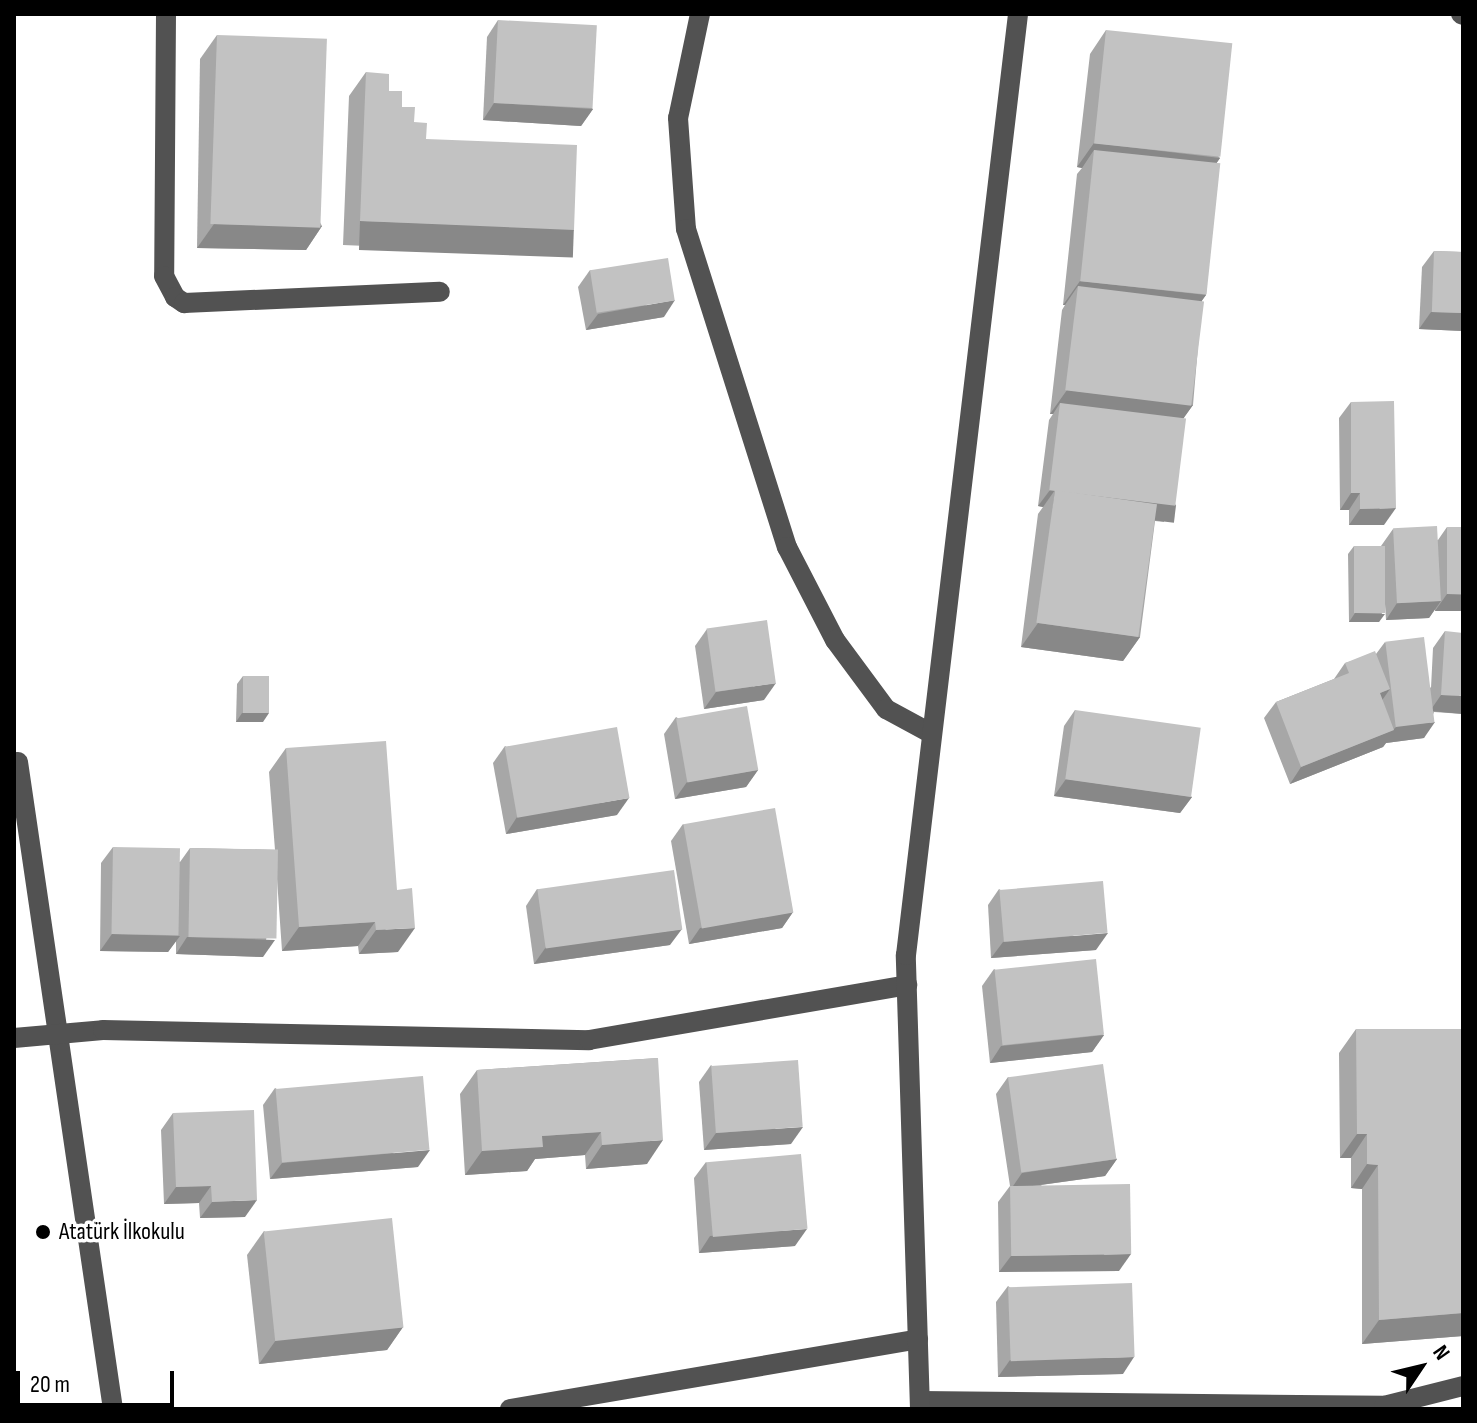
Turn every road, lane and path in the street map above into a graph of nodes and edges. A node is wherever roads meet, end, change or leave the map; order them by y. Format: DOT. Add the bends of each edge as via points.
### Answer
graph roads {
  1 [pos="166,14"];
  2 [pos="700,14"];
  3 [pos="1018,14"];
  4 [pos="440,292"];
  5 [pos="932,734"];
  6 [pos="18,762"];
  7 [pos="907,985"];
  8 [pos="61,1034"];
  9 [pos="14,1038"];
  10 [pos="918,1339"];
  11 [pos="1463,1386"];
  12 [pos="920,1405"];
  13 [pos="113,1409"];
  14 [pos="510,1409"];
  1 -- 4 [label="street" via="164,276 175,297 184,303"];
  2 -- 5 [label="street" via="678,118 686,229 787,547 835,640 886,709"];
  3 -- 5 [label="street"];
  5 -- 7 [label="street"];
  6 -- 8 [label="street"];
  7 -- 8 [label="street" via="589,1040"];
  7 -- 10 [label="street"];
  8 -- 9 [label="street"];
  8 -- 13 [label="street"];
  10 -- 12 [label="street"];
  10 -- 14 [label="street"];
  11 -- 12 [label="street" via="1384,1406"];
}
